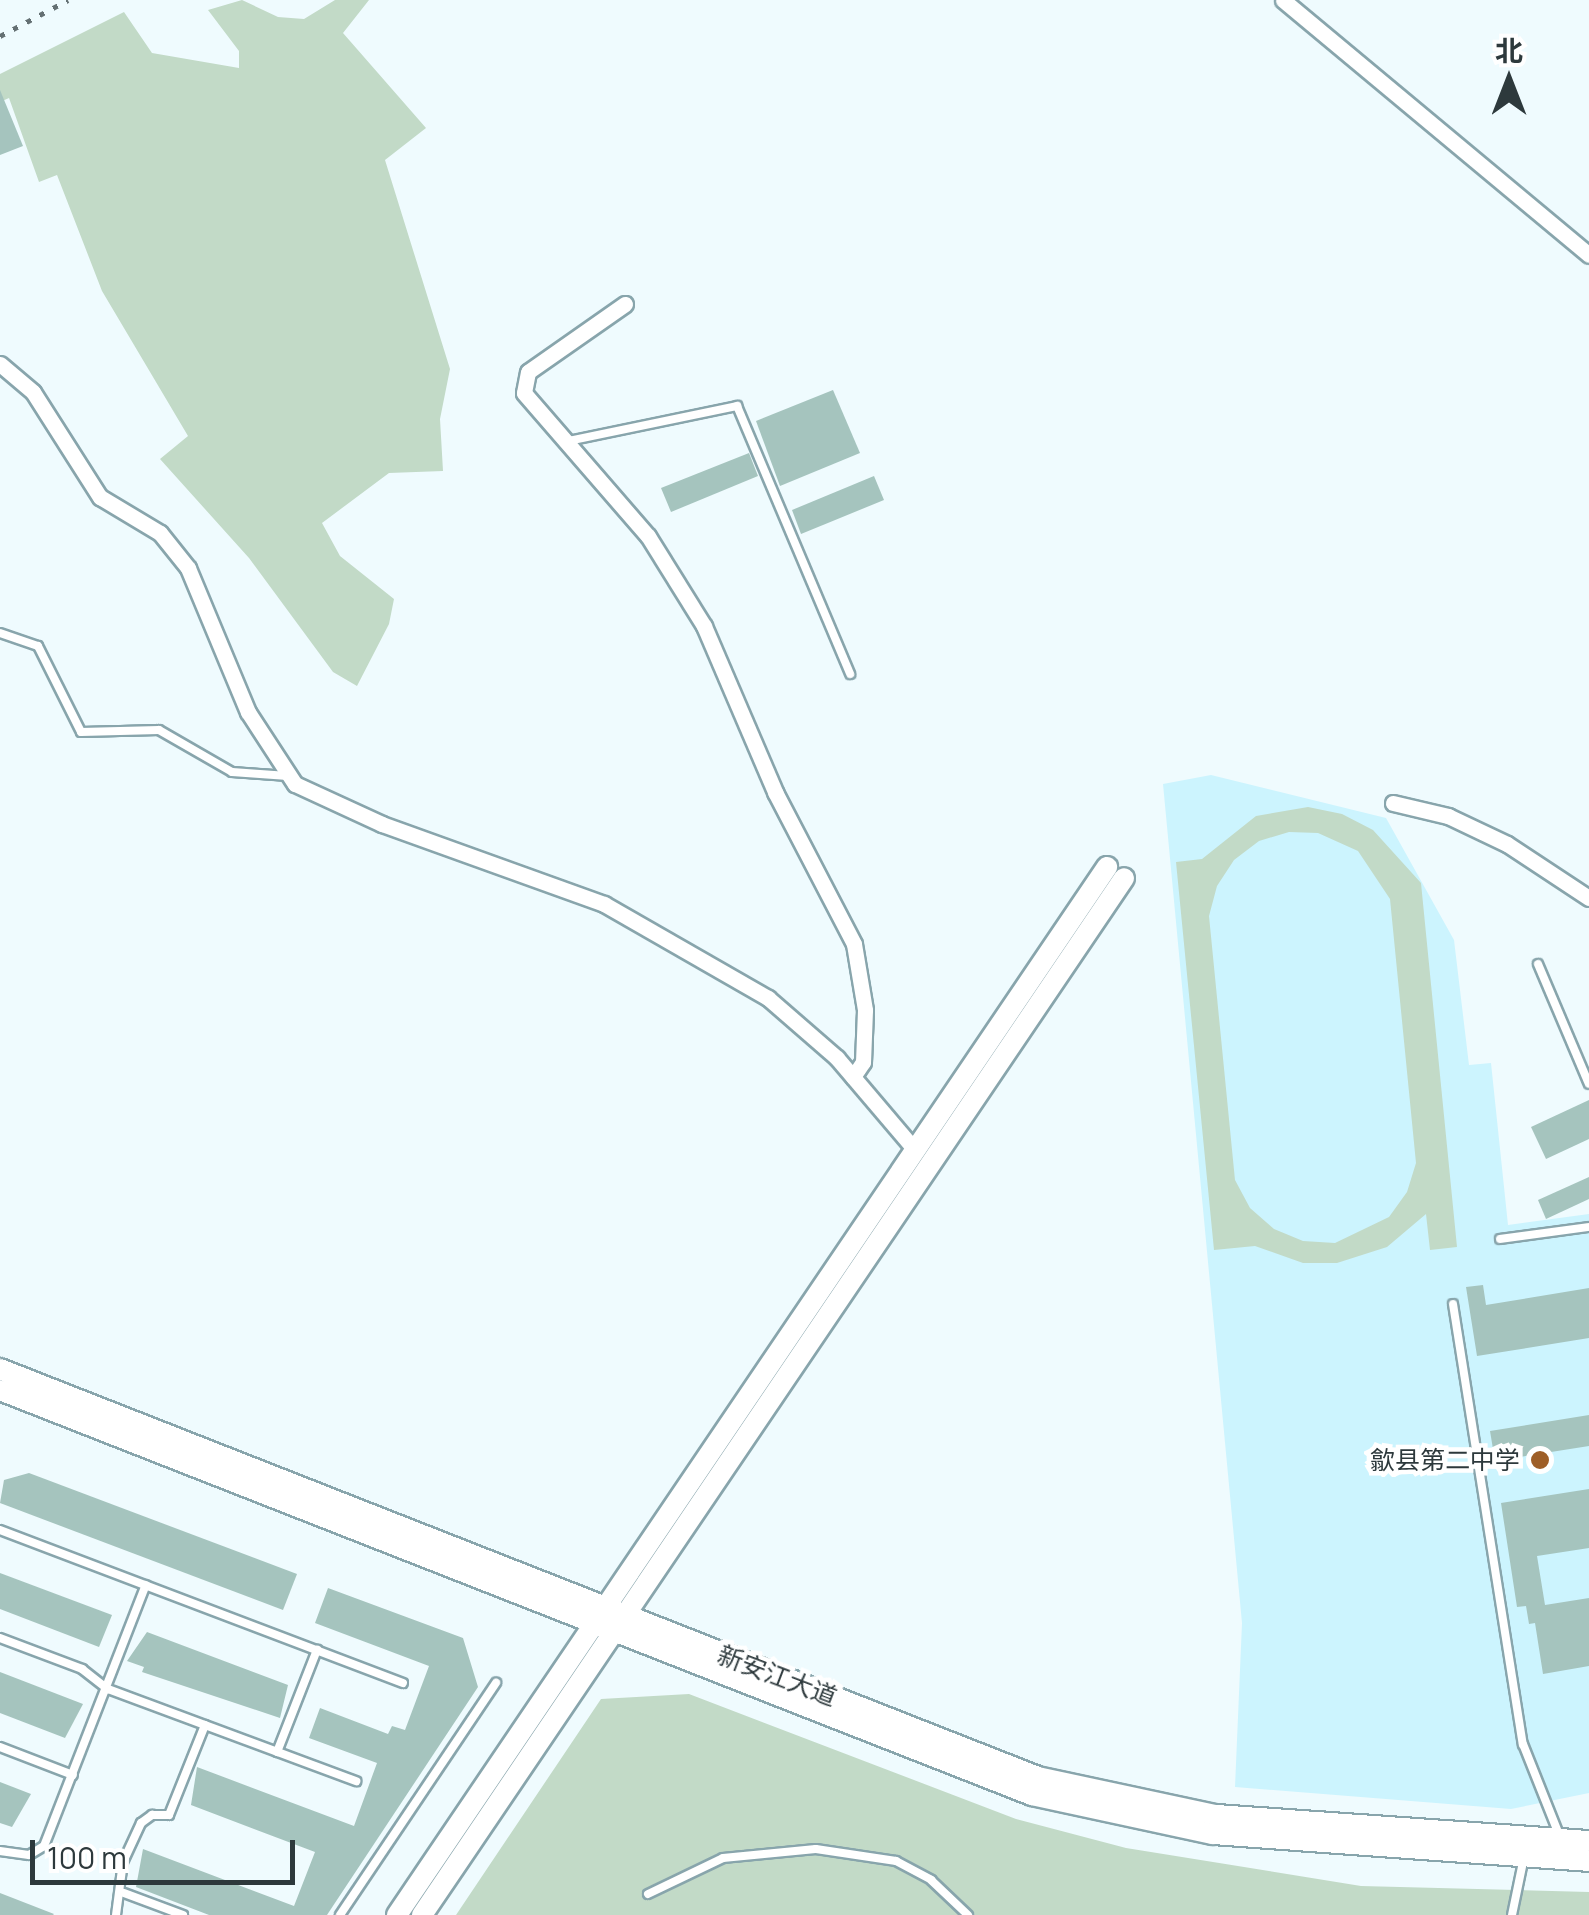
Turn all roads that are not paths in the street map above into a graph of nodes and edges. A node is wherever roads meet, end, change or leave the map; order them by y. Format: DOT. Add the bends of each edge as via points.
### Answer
graph roads {
  1 [pos="1283,0"];
  2 [pos="1589,255"];
  3 [pos="625,304"];
  4 [pos="0,364"];
  5 [pos="564,442"];
  6 [pos="0,634"];
  7 [pos="850,674"];
  8 [pos="288,776"];
  9 [pos="1393,803"];
  10 [pos="1589,898"];
  11 [pos="1538,964"];
  12 [pos="853,1076"];
  13 [pos="1589,1084"];
  14 [pos="915,1150"];
  15 [pos="1589,1227"];
  16 [pos="1500,1239"];
  17 [pos="1453,1304"];
  18 [pos="0,1369"];
  19 [pos="0,1390"];
  20 [pos="0,1530"];
  21 [pos="146,1585"];
  22 [pos="609,1621"];
  23 [pos="0,1638"];
  24 [pos="316,1650"];
  25 [pos="403,1683"];
  26 [pos="496,1683"];
  27 [pos="108,1689"];
  28 [pos="204,1725"];
  29 [pos="0,1747"];
  30 [pos="277,1752"];
  31 [pos="73,1775"];
  32 [pos="356,1782"];
  33 [pos="1561,1840"];
  34 [pos="1589,1841"];
  35 [pos="0,1851"];
  36 [pos="1524,1857"];
  37 [pos="1589,1861"];
  38 [pos="124,1893"];
  39 [pos="648,1894"];
  40 [pos="116,1915"];
  41 [pos="183,1915"];
  42 [pos="340,1915"];
  43 [pos="396,1915"];
  44 [pos="422,1915"];
  45 [pos="968,1915"];
  46 [pos="1512,1915"];
  1 -- 2 [label="street"];
  3 -- 5 [label="street" via="528,372 526,398"];
  4 -- 8 [label="street" via="33,392 100,497 160,533 188,568 248,712"];
  5 -- 7 [label="lane" via="737,406"];
  5 -- 12 [label="street" via="648,536 696,610 775,792 850,934 865,1010 863,1062"];
  6 -- 8 [label="lane" via="38,646 80,732 160,730 232,772"];
  8 -- 12 [label="street" via="314,797 619,912 768,998"];
  9 -- 10 [label="street" via="1448,816 1507,844"];
  11 -- 13 [label="lane"];
  12 -- 14 [label="street"];
  14 -- 22 [label="main road"];
  14 -- 22 [label="main road" via="1116,872"];
  15 -- 16 [label="lane"];
  17 -- 33 [label="lane" via="1524,1744"];
  18 -- 22 [label="main road, 新安江大道"];
  19 -- 22 [label="main road, 新安江大道"];
  20 -- 21 [label="lane"];
  21 -- 24 [label="lane"];
  21 -- 27 [label="lane"];
  22 -- 33 [label="main road, 新安江大道" via="1038,1777 1121,1798 1268,1821"];
  22 -- 36 [label="main road, 新安江大道" via="1074,1808 1213,1834"];
  22 -- 43 [label="main road"];
  22 -- 44 [label="main road"];
  23 -- 27 [label="lane" via="82,1669"];
  24 -- 25 [label="lane"];
  24 -- 30 [label="lane"];
  26 -- 42 [label="lane"];
  27 -- 28 [label="lane"];
  27 -- 31 [label="lane"];
  28 -- 30 [label="lane"];
  28 -- 38 [label="lane" via="169,1815 141,1823 123,1862"];
  29 -- 31 [label="lane"];
  30 -- 32 [label="lane"];
  31 -- 35 [label="lane" via="40,1850"];
  33 -- 34 [label="main road, 新安江大道"];
  36 -- 37 [label="main road, 新安江大道"];
  36 -- 46 [label="lane"];
  38 -- 40 [label="lane"];
  38 -- 41 [label="lane"];
  39 -- 45 [label="lane" via="723,1858 816,1849 896,1861 931,1880"];
}
